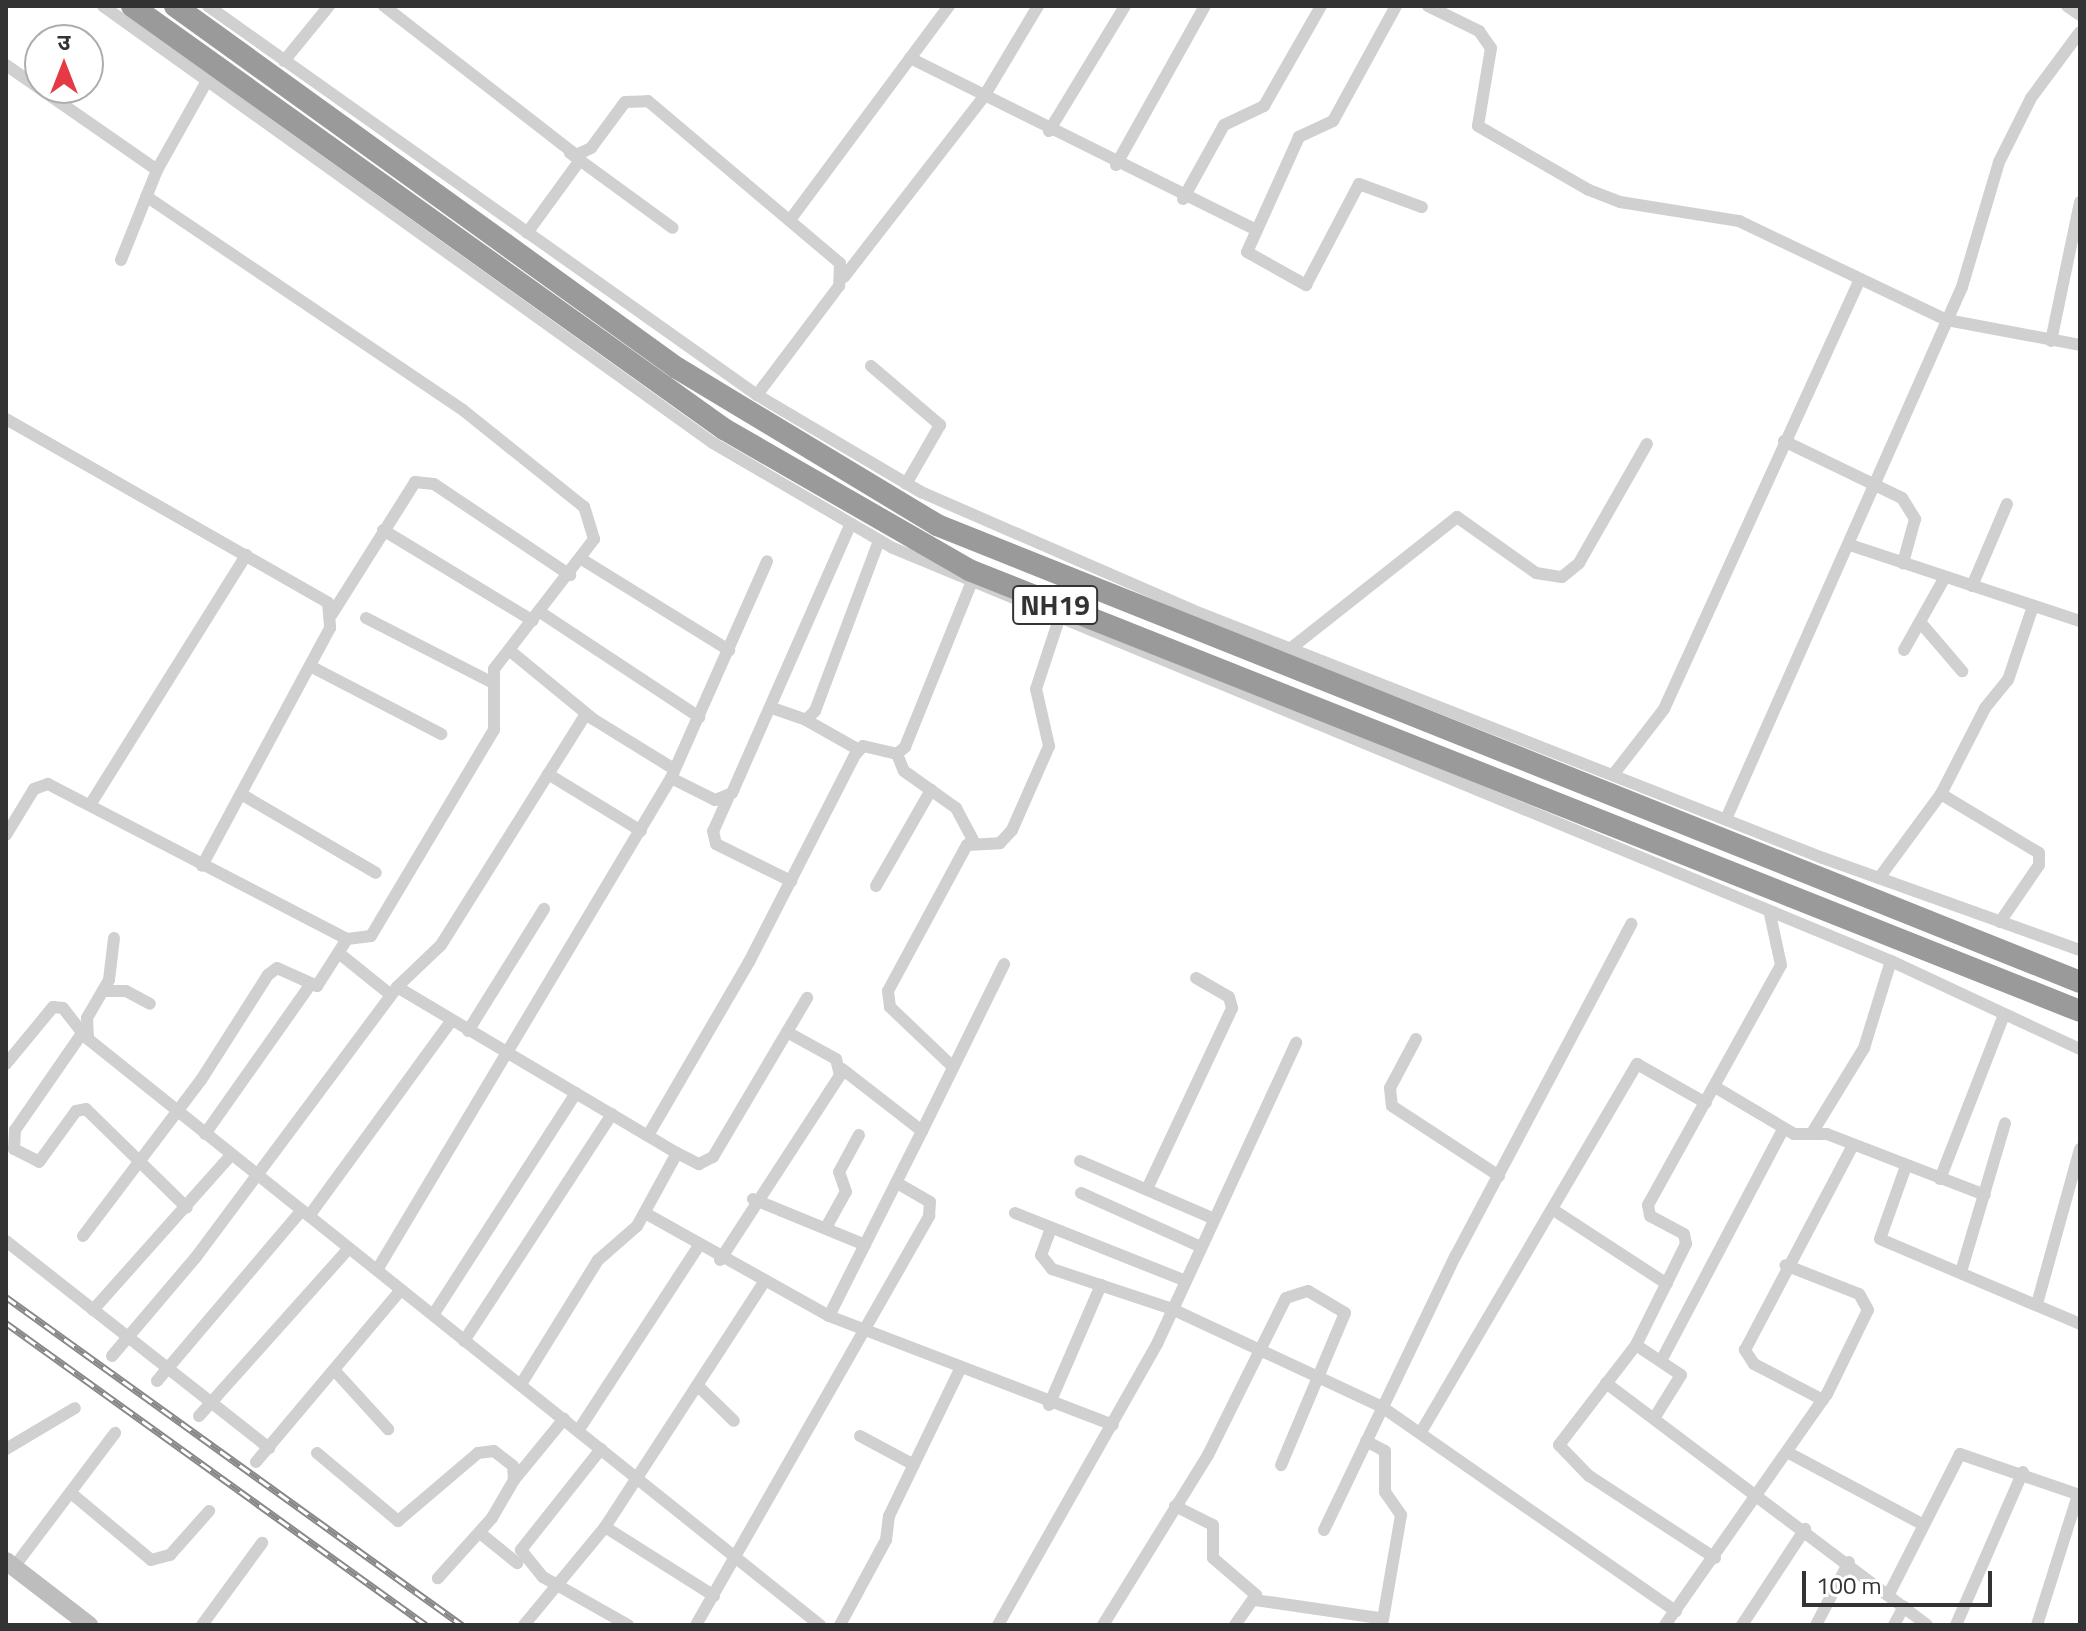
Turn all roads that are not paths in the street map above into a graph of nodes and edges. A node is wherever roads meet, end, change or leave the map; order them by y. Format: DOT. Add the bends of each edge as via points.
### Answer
graph roads {
  1 [pos="103,6"];
  2 [pos="132,6"];
  3 [pos="175,6"];
  4 [pos="208,6"];
  5 [pos="329,6"];
  6 [pos="384,6"];
  7 [pos="949,6"];
  8 [pos="1038,6"];
  9 [pos="1125,6"];
  10 [pos="1205,6"];
  11 [pos="1321,6"];
  12 [pos="1396,6"];
  13 [pos="2067,6"];
  14 [pos="1432,7"];
  15 [pos="225,11"];
  16 [pos="2080,15"];
  17 [pos="2080,32"];
  18 [pos="910,58"];
  19 [pos="284,61"];
  20 [pos="6,65"];
  21 [pos="207,81"];
  22 [pos="983,98"];
  23 [pos="1049,131"];
  24 [pos="568,152"];
  25 [pos="580,160"];
  26 [pos="1116,165"];
  27 [pos="157,170"];
  28 [pos="146,196"];
  29 [pos="1183,199"];
  30 [pos="2080,202"];
  31 [pos="1422,207"];
  32 [pos="790,220"];
  33 [pos="673,228"];
  34 [pos="1256,230"];
  35 [pos="527,233"];
  36 [pos="121,260"];
  37 [pos="844,277"];
  38 [pos="1858,283"];
  39 [pos="1947,320"];
  40 [pos="2051,341"];
  41 [pos="2080,345"];
  42 [pos="871,366"];
  43 [pos="757,395"];
  44 [pos="6,419"];
  45 [pos="1784,441"];
  46 [pos="1647,444"];
  47 [pos="1879,481"];
  48 [pos="906,484"];
  49 [pos="2007,504"];
  50 [pos="850,525"];
  51 [pos="383,530"];
  52 [pos="879,541"];
  53 [pos="1850,545"];
  54 [pos="246,555"];
  55 [pos="583,560"];
  56 [pos="767,561"];
  57 [pos="1903,563"];
  58 [pos="570,575"];
  59 [pos="1945,577"];
  60 [pos="970,586"];
  61 [pos="1972,586"];
  62 [pos="2033,606"];
  63 [pos="332,614"];
  64 [pos="536,617"];
  65 [pos="366,618"];
  66 [pos="2080,621"];
  67 [pos="1058,622"];
  68 [pos="1920,622"];
  69 [pos="1290,649"];
  70 [pos="509,650"];
  71 [pos="729,650"];
  72 [pos="1904,650"];
  73 [pos="310,666"];
  74 [pos="1962,671"];
  75 [pos="491,682"];
  76 [pos="772,708"];
  77 [pos="586,714"];
  78 [pos="699,717"];
  79 [pos="806,720"];
  80 [pos="441,734"];
  81 [pos="859,750"];
  82 [pos="897,754"];
  83 [pos="672,773"];
  84 [pos="548,774"];
  85 [pos="1613,775"];
  86 [pos="931,790"];
  87 [pos="241,794"];
  88 [pos="1941,794"];
  89 [pos="728,798"];
  90 [pos="90,805"];
  91 [pos="1726,819"];
  92 [pos="641,831"];
  93 [pos="6,835"];
  94 [pos="973,840"];
  95 [pos="202,866"];
  96 [pos="376,873"];
  97 [pos="1879,878"];
  98 [pos="791,881"];
  99 [pos="876,886"];
  100 [pos="544,909"];
  101 [pos="1770,914"];
  102 [pos="2000,922"];
  103 [pos="1631,924"];
  104 [pos="114,938"];
  105 [pos="347,939"];
  106 [pos="2080,950"];
  107 [pos="340,954"];
  108 [pos="1891,961"];
  109 [pos="1004,964"];
  110 [pos="1196,978"];
  111 [pos="2080,982"];
  112 [pos="310,985"];
  113 [pos="103,991"];
  114 [pos="394,991"];
  115 [pos="807,998"];
  116 [pos="150,1004"];
  117 [pos="2080,1011"];
  118 [pos="2003,1017"];
  119 [pos="451,1021"];
  120 [pos="84,1031"];
  121 [pos="468,1031"];
  122 [pos="787,1032"];
  123 [pos="1416,1039"];
  124 [pos="1296,1043"];
  125 [pos="2080,1049"];
  126 [pos="8,1055"];
  127 [pos="509,1055"];
  128 [pos="953,1067"];
  129 [pos="842,1069"];
  130 [pos="1715,1087"];
  131 [pos="576,1093"];
  132 [pos="1706,1103"];
  133 [pos="178,1111"];
  134 [pos="612,1114"];
  135 [pos="2005,1123"];
  136 [pos="1784,1128"];
  137 [pos="922,1131"];
  138 [pos="650,1132"];
  139 [pos="1812,1133"];
  140 [pos="205,1134"];
  141 [pos="859,1135"];
  142 [pos="9,1145"];
  143 [pos="1853,1145"];
  144 [pos="2080,1149"];
  145 [pos="677,1153"];
  146 [pos="231,1155"];
  147 [pos="140,1156"];
  148 [pos="1080,1161"];
  149 [pos="1906,1166"];
  150 [pos="261,1173"];
  151 [pos="1499,1176"];
  152 [pos="1940,1179"];
  153 [pos="897,1183"];
  154 [pos="1147,1189"];
  155 [pos="1081,1193"];
  156 [pos="1985,1195"];
  157 [pos="753,1199"];
  158 [pos="187,1208"];
  159 [pos="1552,1209"];
  160 [pos="305,1213"];
  161 [pos="645,1213"];
  162 [pos="1015,1213"];
  163 [pos="1210,1217"];
  164 [pos="828,1224"];
  165 [pos="1051,1228"];
  166 [pos="83,1236"];
  167 [pos="6,1241"];
  168 [pos="865,1245"];
  169 [pos="1199,1246"];
  170 [pos="698,1247"];
  171 [pos="349,1248"];
  172 [pos="720,1260"];
  173 [pos="1785,1265"];
  174 [pos="377,1270"];
  175 [pos="1961,1272"];
  176 [pos="1186,1281"];
  177 [pos="763,1284"];
  178 [pos="1667,1284"];
  179 [pos="1101,1285"];
  180 [pos="401,1290"];
  181 [pos="2037,1304"];
  182 [pos="1172,1309"];
  183 [pos="93,1310"];
  184 [pos="433,1315"];
  185 [pos="829,1316"];
  186 [pos="2080,1324"];
  187 [pos="865,1332"];
  188 [pos="129,1334"];
  189 [pos="464,1341"];
  190 [pos="1636,1345"];
  191 [pos="1262,1349"];
  192 [pos="112,1356"];
  193 [pos="1662,1359"];
  194 [pos="168,1365"];
  195 [pos="335,1371"];
  196 [pos="959,1371"];
  197 [pos="1318,1375"];
  198 [pos="157,1381"];
  199 [pos="1606,1383"];
  200 [pos="521,1384"];
  201 [pos="698,1386"];
  202 [pos="1823,1400"];
  203 [pos="212,1401"];
  204 [pos="1049,1405"];
  205 [pos="1382,1407"];
  206 [pos="75,1408"];
  207 [pos="199,1416"];
  208 [pos="1655,1417"];
  209 [pos="564,1419"];
  210 [pos="734,1421"];
  211 [pos="1113,1425"];
  212 [pos="388,1429"];
  213 [pos="578,1431"];
  214 [pos="1421,1432"];
  215 [pos="115,1433"];
  216 [pos="860,1436"];
  217 [pos="1366,1441"];
  218 [pos="269,1448"];
  219 [pos="6,1449"];
  220 [pos="601,1449"];
  221 [pos="1787,1452"];
  222 [pos="317,1453"];
  223 [pos="256,1462"];
  224 [pos="914,1465"];
  225 [pos="1281,1465"];
  226 [pos="2023,1472"];
  227 [pos="637,1477"];
  228 [pos="514,1480"];
  229 [pos="71,1493"];
  230 [pos="1757,1495"];
  231 [pos="2079,1495"];
  232 [pos="1175,1506"];
  233 [pos="209,1511"];
  234 [pos="1922,1524"];
  235 [pos="605,1527"];
  236 [pos="1805,1529"];
  237 [pos="1324,1530"];
  238 [pos="480,1533"];
  239 [pos="262,1543"];
  240 [pos="1715,1558"];
  241 [pos="739,1561"];
  242 [pos="1849,1562"];
  243 [pos="517,1563"];
  244 [pos="10,1564"];
  245 [pos="438,1578"];
  246 [pos="560,1587"];
  247 [pos="1889,1594"];
  248 [pos="714,1596"];
  249 [pos="1255,1600"];
  250 [pos="1904,1606"];
  251 [pos="1676,1611"];
  252 [pos="1380,1621"];
  253 [pos="699,1624"];
  254 [pos="1000,1624"];
  255 [pos="89,1625"];
  256 [pos="202,1625"];
  257 [pos="524,1625"];
  258 [pos="628,1625"];
  259 [pos="820,1625"];
  260 [pos="840,1625"];
  261 [pos="1103,1625"];
  262 [pos="1235,1625"];
  263 [pos="1665,1625"];
  264 [pos="1742,1625"];
  265 [pos="1816,1625"];
  266 [pos="1894,1625"];
  267 [pos="1927,1625"];
  268 [pos="1956,1625"];
  269 [pos="2037,1625"];
  1 -- 21 [label="street"];
  2 -- 117 [label="highway, NH19" via="712,421 969,570"];
  3 -- 111 [label="highway, NH19" via="677,368 937,525"];
  4 -- 15 [label="street"];
  5 -- 19 [label="street"];
  6 -- 24 [label="street"];
  7 -- 18 [label="street"];
  8 -- 22 [label="street"];
  9 -- 23 [label="street"];
  10 -- 26 [label="street"];
  11 -- 29 [label="street" via="1264,106 1224,125"];
  12 -- 34 [label="street" via="1333,121 1299,137"];
  13 -- 16 [label="street"];
  14 -- 38 [label="street" via="1479,31 1491,48 1475,117 1489,134 1602,197 1739,221"];
  15 -- 19 [label="street"];
  17 -- 39 [label="street" via="2031,98 1999,162"];
  18 -- 22 [label="street"];
  18 -- 32 [label="street"];
  19 -- 35 [label="street"];
  20 -- 27 [label="street"];
  21 -- 27 [label="street"];
  21 -- 50 [label="street" via="713,443"];
  22 -- 23 [label="street"];
  22 -- 37 [label="street"];
  23 -- 26 [label="street"];
  24 -- 25 [label="street"];
  24 -- 32 [label="street" via="591,148 625,102 640,97"];
  25 -- 33 [label="street"];
  25 -- 35 [label="street"];
  26 -- 29 [label="street"];
  27 -- 28 [label="street"];
  28 -- 36 [label="street"];
  28 -- 55 [label="street" via="404,367 584,507 594,539"];
  29 -- 34 [label="street"];
  30 -- 40 [label="street"];
  31 -- 34 [label="street" via="1359,184 1306,285 1248,257"];
  32 -- 37 [label="street" via="840,263"];
  35 -- 43 [label="street"];
  37 -- 43 [label="street"];
  38 -- 39 [label="street"];
  38 -- 45 [label="street"];
  39 -- 40 [label="street"];
  39 -- 47 [label="street"];
  40 -- 41 [label="street"];
  42 -- 48 [label="street" via="940,425 937,441"];
  43 -- 48 [label="street"];
  44 -- 54 [label="street"];
  45 -- 47 [label="street"];
  45 -- 85 [label="street" via="1664,709"];
  46 -- 69 [label="street" via="1579,563 1562,577 1536,573 1457,517"];
  47 -- 53 [label="street"];
  47 -- 57 [label="street" via="1913,514"];
  48 -- 69 [label="street" via="1026,542"];
  49 -- 61 [label="street"];
  50 -- 52 [label="street"];
  50 -- 76 [label="street"];
  51 -- 58 [label="street" via="410,487 425,481"];
  51 -- 63 [label="street"];
  51 -- 64 [label="street"];
  52 -- 60 [label="street"];
  52 -- 79 [label="street"];
  53 -- 57 [label="street"];
  53 -- 91 [label="street"];
  54 -- 63 [label="street" via="317,595"];
  54 -- 90 [label="street"];
  55 -- 58 [label="street"];
  55 -- 71 [label="street"];
  56 -- 71 [label="street"];
  57 -- 59 [label="street"];
  58 -- 64 [label="street"];
  59 -- 61 [label="street"];
  59 -- 68 [label="street"];
  60 -- 67 [label="street"];
  60 -- 82 [label="street"];
  61 -- 62 [label="street"];
  62 -- 66 [label="street"];
  62 -- 88 [label="street" via="2013,671"];
  63 -- 73 [label="street"];
  64 -- 70 [label="street"];
  64 -- 78 [label="street"];
  65 -- 75 [label="street"];
  67 -- 94 [label="street" via="1036,689 1049,746 1007,839"];
  67 -- 101 [label="street"];
  68 -- 72 [label="street"];
  68 -- 74 [label="street"];
  69 -- 85 [label="street"];
  70 -- 75 [label="street"];
  70 -- 77 [label="street"];
  71 -- 78 [label="street"];
  73 -- 80 [label="street"];
  73 -- 87 [label="street"];
  75 -- 105 [label="street" via="496,712 486,745 380,927 360,941"];
  76 -- 79 [label="street"];
  76 -- 89 [label="street"];
  77 -- 83 [label="street"];
  77 -- 84 [label="street"];
  78 -- 83 [label="street"];
  79 -- 81 [label="street"];
  81 -- 82 [label="street"];
  81 -- 98 [label="street"];
  82 -- 86 [label="street" via="904,771"];
  83 -- 89 [label="street" via="715,800"];
  83 -- 92 [label="street"];
  84 -- 92 [label="street"];
  84 -- 114 [label="street" via="441,945"];
  85 -- 91 [label="street"];
  86 -- 94 [label="street" via="956,808"];
  86 -- 99 [label="street"];
  87 -- 95 [label="street"];
  87 -- 96 [label="street"];
  88 -- 97 [label="street"];
  88 -- 102 [label="street" via="2039,853 2039,865"];
  89 -- 98 [label="street" via="713,831 716,844"];
  90 -- 93 [label="street" via="40,785"];
  90 -- 95 [label="street"];
  91 -- 97 [label="street"];
  92 -- 127 [label="street"];
  94 -- 128 [label="street" via="887,999"];
  95 -- 105 [label="street"];
  97 -- 102 [label="street"];
  98 -- 138 [label="street"];
  100 -- 121 [label="street"];
  101 -- 108 [label="street"];
  101 -- 130 [label="street" via="1781,965"];
  102 -- 106 [label="street"];
  103 -- 151 [label="street"];
  104 -- 113 [label="street"];
  105 -- 107 [label="street"];
  107 -- 112 [label="street" via="327,979"];
  107 -- 114 [label="street"];
  108 -- 118 [label="street"];
  108 -- 139 [label="street" via="1864,1048"];
  109 -- 128 [label="street"];
  110 -- 154 [label="street" via="1229,997 1232,1008"];
  112 -- 133 [label="street" via="272,970"];
  112 -- 140 [label="street"];
  113 -- 116 [label="street" via="126,991"];
  113 -- 120 [label="street"];
  114 -- 119 [label="street"];
  114 -- 150 [label="street"];
  115 -- 122 [label="street"];
  118 -- 125 [label="street"];
  118 -- 152 [label="street"];
  119 -- 121 [label="street"];
  119 -- 160 [label="street"];
  120 -- 126 [label="street" via="53,1007"];
  120 -- 133 [label="street"];
  120 -- 142 [label="street"];
  121 -- 127 [label="street"];
  122 -- 129 [label="street"];
  122 -- 145 [label="street" via="713,1157 699,1164"];
  123 -- 151 [label="street" via="1390,1088 1392,1106"];
  124 -- 163 [label="street"];
  127 -- 131 [label="street"];
  127 -- 174 [label="street"];
  128 -- 137 [label="street"];
  129 -- 137 [label="street"];
  129 -- 157 [label="street"];
  130 -- 132 [label="street"];
  130 -- 136 [label="street"];
  131 -- 134 [label="street"];
  131 -- 184 [label="street"];
  132 -- 159 [label="street" via="1637,1064"];
  132 -- 178 [label="street" via="1648,1205 1650,1216 1686,1238"];
  133 -- 140 [label="street"];
  133 -- 147 [label="street"];
  134 -- 138 [label="street"];
  134 -- 189 [label="street"];
  135 -- 156 [label="street"];
  136 -- 139 [label="street"];
  136 -- 193 [label="street"];
  137 -- 153 [label="street"];
  138 -- 145 [label="street"];
  139 -- 143 [label="street"];
  140 -- 146 [label="street"];
  141 -- 164 [label="street" via="839,1172 846,1192"];
  142 -- 147 [label="street" via="39,1162 76,1111 86,1109"];
  143 -- 149 [label="street"];
  143 -- 173 [label="street"];
  144 -- 181 [label="street"];
  145 -- 161 [label="street"];
  146 -- 150 [label="street"];
  146 -- 158 [label="street"];
  147 -- 158 [label="street"];
  147 -- 166 [label="street"];
  148 -- 154 [label="street"];
  149 -- 152 [label="street"];
  149 -- 175 [label="street" via="1880,1239"];
  150 -- 160 [label="street"];
  150 -- 188 [label="street"];
  151 -- 205 [label="street"];
  152 -- 156 [label="street"];
  153 -- 168 [label="street"];
  153 -- 187 [label="street" via="931,1208"];
  154 -- 163 [label="street"];
  155 -- 169 [label="street"];
  156 -- 175 [label="street"];
  157 -- 164 [label="street"];
  157 -- 172 [label="street"];
  158 -- 183 [label="street"];
  159 -- 178 [label="street"];
  159 -- 214 [label="street"];
  160 -- 171 [label="street"];
  160 -- 194 [label="street"];
  161 -- 170 [label="street"];
  161 -- 200 [label="street" via="598,1260"];
  162 -- 165 [label="street"];
  163 -- 169 [label="street"];
  164 -- 168 [label="street"];
  165 -- 176 [label="street"];
  165 -- 179 [label="street" via="1044,1264"];
  167 -- 183 [label="street"];
  168 -- 185 [label="street"];
  169 -- 176 [label="street"];
  170 -- 172 [label="street"];
  170 -- 213 [label="street"];
  171 -- 174 [label="street"];
  171 -- 203 [label="street"];
  172 -- 177 [label="street"];
  173 -- 202 [label="street" via="1745,1350 1754,1364"];
  173 -- 202 [label="street" via="1868,1303"];
  174 -- 180 [label="street"];
  175 -- 181 [label="street"];
  176 -- 182 [label="street"];
  177 -- 185 [label="street"];
  177 -- 201 [label="street"];
  178 -- 190 [label="street"];
  179 -- 182 [label="street"];
  179 -- 204 [label="street"];
  180 -- 184 [label="street"];
  180 -- 195 [label="street"];
  181 -- 186 [label="street"];
  182 -- 191 [label="street"];
  182 -- 211 [label="street"];
  183 -- 188 [label="street"];
  184 -- 189 [label="street"];
  185 -- 187 [label="street"];
  187 -- 196 [label="street"];
  187 -- 241 [label="street"];
  188 -- 192 [label="street"];
  188 -- 194 [label="street"];
  189 -- 200 [label="street"];
  190 -- 193 [label="street"];
  190 -- 199 [label="street"];
  191 -- 197 [label="street"];
  191 -- 197 [label="street" via="1292,1292 1335,1301 1345,1313"];
  191 -- 232 [label="street"];
  193 -- 208 [label="street" via="1681,1375"];
  194 -- 198 [label="street"];
  194 -- 203 [label="street"];
  195 -- 212 [label="street"];
  195 -- 218 [label="street"];
  196 -- 204 [label="street"];
  196 -- 224 [label="street"];
  197 -- 205 [label="street"];
  197 -- 225 [label="street"];
  199 -- 208 [label="street"];
  199 -- 240 [label="street" via="1564,1431 1562,1452"];
  200 -- 209 [label="street"];
  201 -- 210 [label="street"];
  201 -- 227 [label="street"];
  202 -- 221 [label="street"];
  203 -- 207 [label="street"];
  203 -- 218 [label="street"];
  204 -- 211 [label="street"];
  205 -- 214 [label="street"];
  205 -- 217 [label="street"];
  206 -- 219 [label="street"];
  208 -- 230 [label="street"];
  209 -- 213 [label="street"];
  209 -- 228 [label="street"];
  211 -- 254 [label="street"];
  213 -- 220 [label="street"];
  214 -- 251 [label="street"];
  215 -- 229 [label="street"];
  216 -- 224 [label="street"];
  217 -- 237 [label="street"];
  217 -- 252 [label="street" via="1385,1451 1385,1492 1401,1515"];
  218 -- 223 [label="street"];
  220 -- 227 [label="street"];
  220 -- 246 [label="street" via="523,1544 523,1557"];
  221 -- 230 [label="street"];
  221 -- 234 [label="street"];
  222 -- 228 [label="street" via="398,1521 485,1450 513,1466"];
  224 -- 260 [label="street" via="889,1516 886,1540"];
  226 -- 231 [label="street"];
  226 -- 234 [label="street" via="1960,1454"];
  226 -- 268 [label="street"];
  227 -- 235 [label="street"];
  227 -- 241 [label="street"];
  228 -- 238 [label="street"];
  229 -- 233 [label="street" via="151,1560 170,1555"];
  229 -- 244 [label="street"];
  230 -- 236 [label="street"];
  230 -- 240 [label="street"];
  231 -- 269 [label="street"];
  232 -- 249 [label="street" via="1213,1525 1213,1558"];
  232 -- 261 [label="street"];
  234 -- 247 [label="street"];
  235 -- 246 [label="street"];
  235 -- 248 [label="street"];
  236 -- 242 [label="street"];
  236 -- 264 [label="street"];
  238 -- 243 [label="street"];
  238 -- 245 [label="street"];
  239 -- 256 [label="street"];
  240 -- 251 [label="street"];
  241 -- 248 [label="street"];
  241 -- 259 [label="street"];
  242 -- 247 [label="street"];
  242 -- 265 [label="street"];
  244 -- 255 [label="street"];
  246 -- 257 [label="street"];
  246 -- 258 [label="street"];
  247 -- 250 [label="street"];
  248 -- 253 [label="street"];
  249 -- 252 [label="street"];
  249 -- 262 [label="street"];
  250 -- 266 [label="street"];
  250 -- 267 [label="street"];
  251 -- 263 [label="street"];
}
